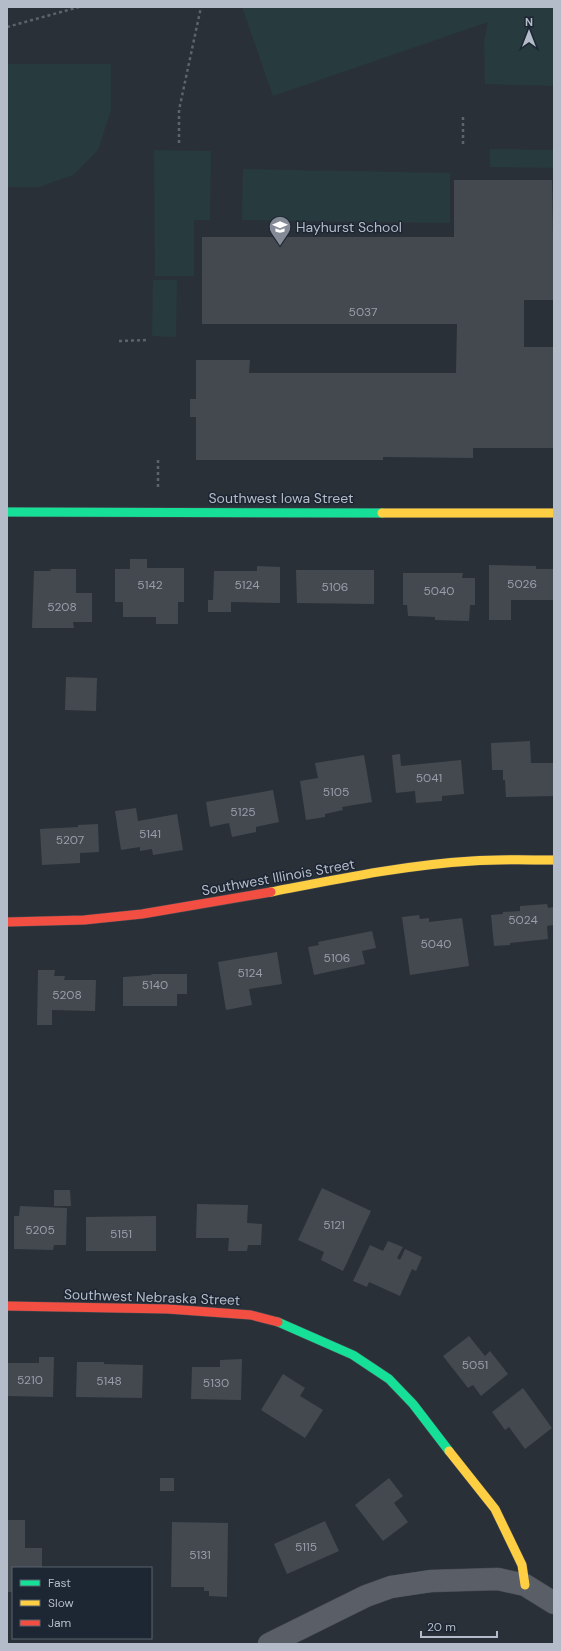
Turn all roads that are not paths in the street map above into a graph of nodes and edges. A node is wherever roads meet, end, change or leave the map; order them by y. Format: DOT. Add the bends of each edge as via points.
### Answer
graph roads {
  1 [pos="7,512"];
  2 [pos="554,513"];
  3 [pos="554,860"];
  4 [pos="7,922"];
  5 [pos="7,1306"];
  6 [pos="525,1585"];
  7 [pos="554,1603"];
  8 [pos="269,1644"];
  1 -- 2 [label="street, Southwest Iowa Street"];
  3 -- 4 [label="street, Southwest Illinois Street" via="461,862 379,873 162,912 49,922"];
  5 -- 6 [label="street, Southwest Nebraska Street" via="168,1309 251,1315 283,1323 353,1355 389,1379 413,1404 495,1508 522,1565"];
  6 -- 7 [label="street"];
  6 -- 8 [label="street" via="498,1579 477,1579 432,1581 391,1587 366,1596"];
}
